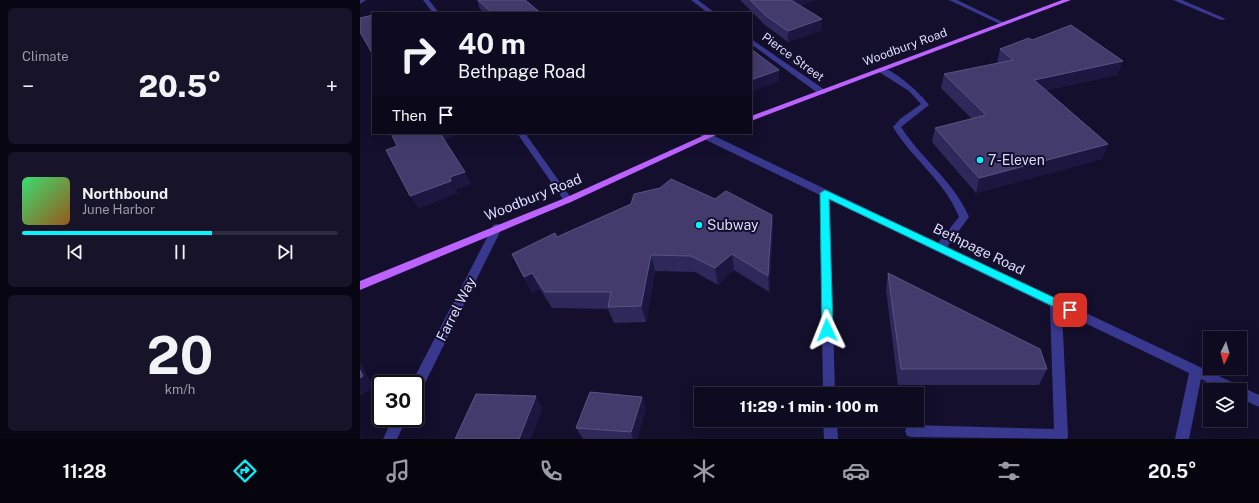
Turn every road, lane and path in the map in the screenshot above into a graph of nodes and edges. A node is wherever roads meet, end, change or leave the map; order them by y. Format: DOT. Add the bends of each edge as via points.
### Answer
graph roads {
  1 [pos="363,0"];
  2 [pos="426,0"];
  3 [pos="694,0"];
  4 [pos="952,0"];
  5 [pos="1068,0"];
  6 [pos="1176,0"];
  7 [pos="360,2"];
  8 [pos="435,12"];
  9 [pos="711,12"];
  10 [pos="1223,19"];
  11 [pos="1004,24"];
  12 [pos="752,42"];
  13 [pos="882,70"];
  14 [pos="822,92"];
  15 [pos="752,119"];
  16 [pos="522,134"];
  17 [pos="708,134"];
  18 [pos="825,193"];
  19 [pos="568,200"];
  20 [pos="497,228"];
  21 [pos="940,248"];
  22 [pos="360,286"];
  23 [pos="1056,304"];
  24 [pos="1196,370"];
  25 [pos="422,375"];
  26 [pos="1222,383"];
  27 [pos="830,387"];
  28 [pos="1247,395"];
  29 [pos="1259,401"];
  30 [pos="396,427"];
  31 [pos="830,427"];
  32 [pos="912,431"];
  33 [pos="390,439"];
  34 [pos="831,439"];
  35 [pos="1182,439"];
  1 -- 7 [label="street"];
  2 -- 8 [label="street"];
  3 -- 9 [label="street"];
  4 -- 11 [label="street"];
  5 -- 11 [label="main road, Woodbury Road"];
  6 -- 10 [label="street"];
  11 -- 13 [label="main road, Woodbury Road"];
  12 -- 14 [label="street, Pierce Street"];
  13 -- 14 [label="main road, Woodbury Road"];
  13 -- 21 [label="street" via="908,86 925,105 897,127 903,138 949,191 964,217"];
  14 -- 15 [label="main road, Woodbury Road"];
  16 -- 19 [label="street"];
  17 -- 18 [label="street, Bethpage Road"];
  17 -- 19 [label="main road, Woodbury Road"];
  18 -- 21 [label="street, Bethpage Road"];
  18 -- 27 [label="street"];
  19 -- 20 [label="main road, Woodbury Road"];
  20 -- 22 [label="main road, Woodbury Road"];
  20 -- 25 [label="street, Farrel Way"];
  21 -- 23 [label="street, Bethpage Road"];
  23 -- 24 [label="street, Bethpage Road"];
  23 -- 32 [label="street" via="1061,436"];
  24 -- 26 [label="street, Bethpage Road"];
  24 -- 35 [label="street"];
  28 -- 29 [label="street"];
  30 -- 33 [label="street"];
  31 -- 34 [label="street"];
}
